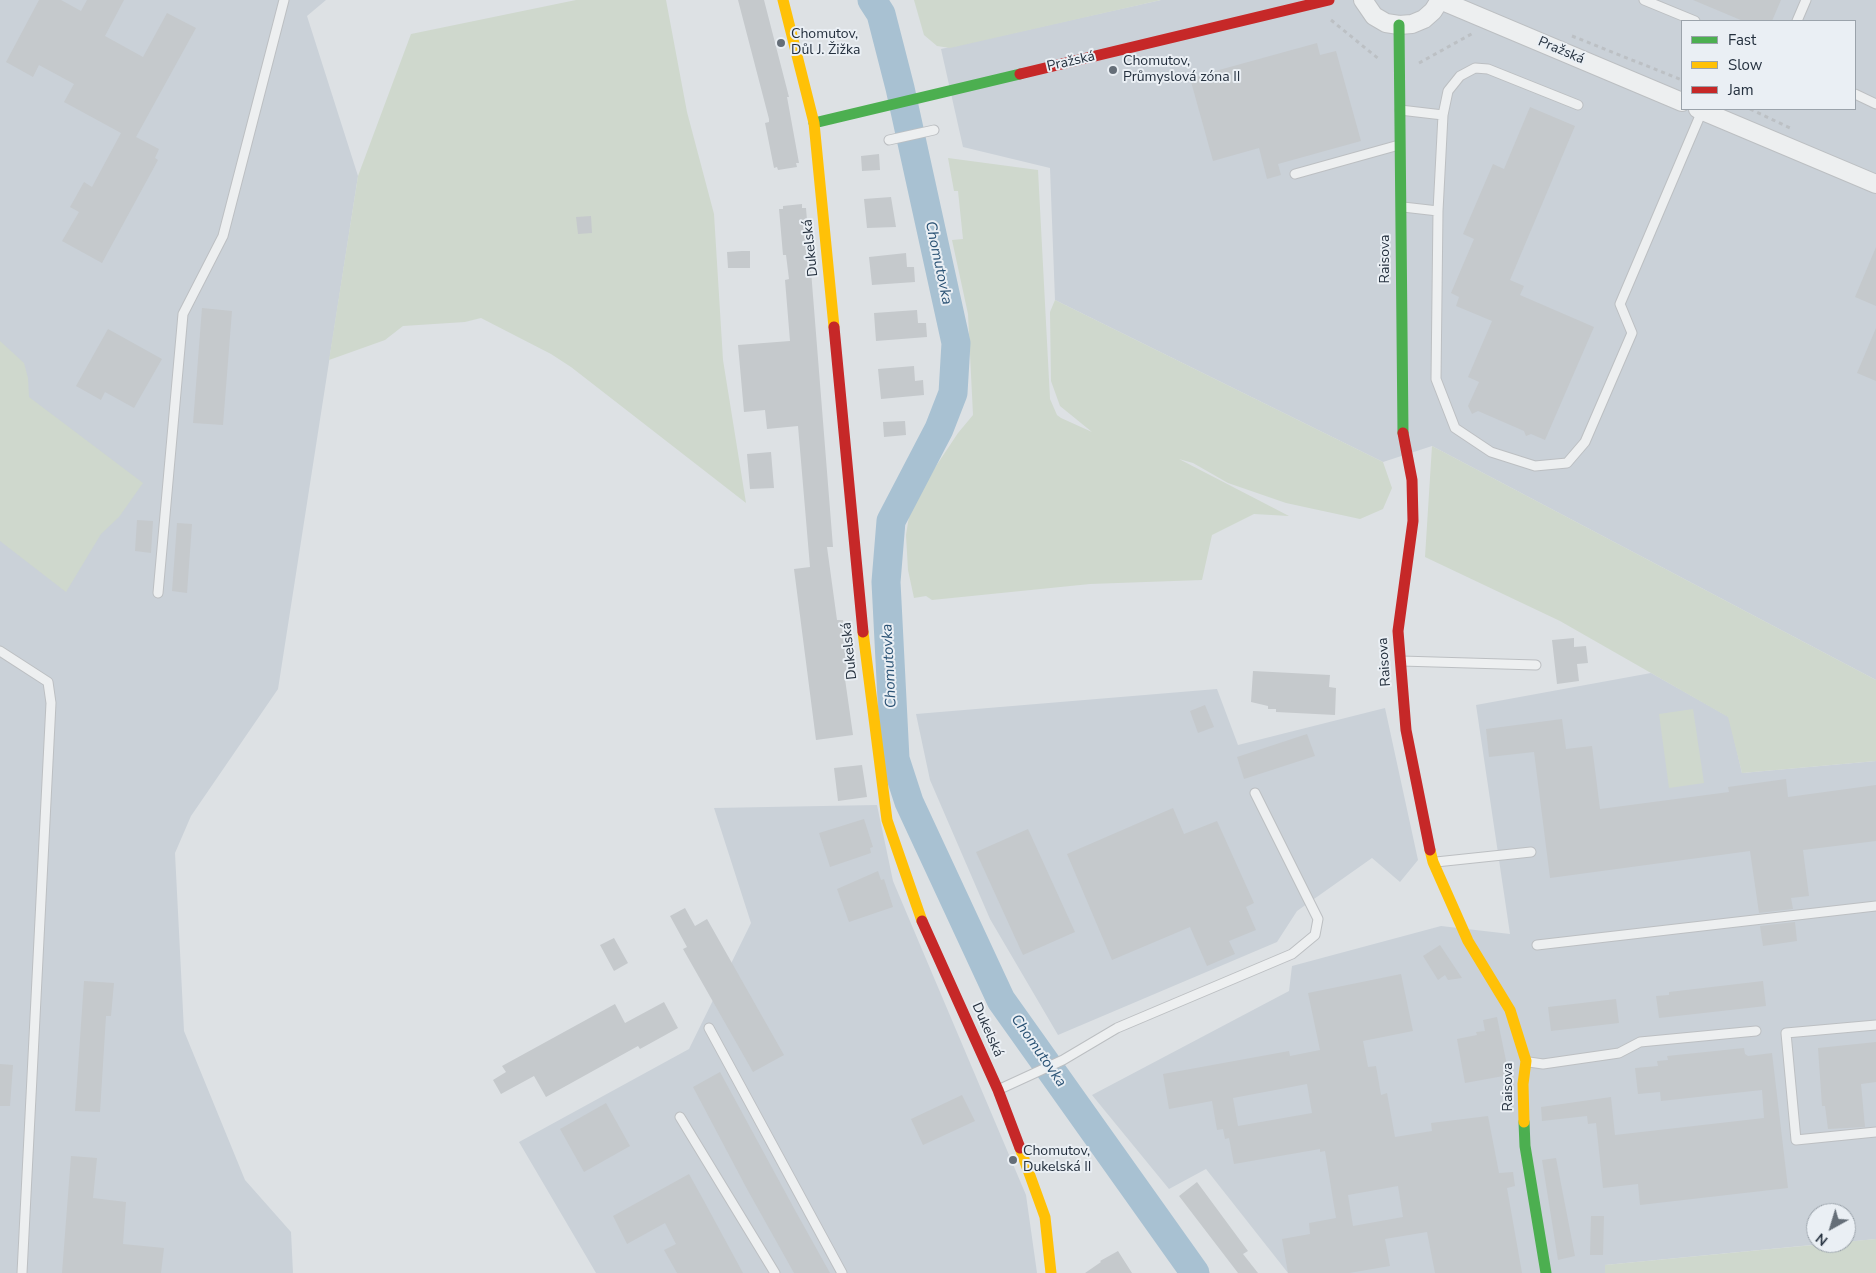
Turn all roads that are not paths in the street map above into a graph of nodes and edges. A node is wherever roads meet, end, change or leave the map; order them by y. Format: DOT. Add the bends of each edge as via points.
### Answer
graph roads {
  1 [pos="284,0"];
  2 [pos="783,0"];
  3 [pos="1329,0"];
  4 [pos="1363,0"];
  5 [pos="1440,0"];
  6 [pos="1644,0"];
  7 [pos="1806,0"];
  8 [pos="1693,20"];
  9 [pos="1797,20"];
  10 [pos="1399,26"];
  11 [pos="1856,94"];
  12 [pos="1681,102"];
  13 [pos="1876,104"];
  14 [pos="1578,105"];
  15 [pos="1400,110"];
  16 [pos="1700,110"];
  17 [pos="1443,115"];
  18 [pos="814,123"];
  19 [pos="934,130"];
  20 [pos="889,140"];
  21 [pos="1399,145"];
  22 [pos="1295,174"];
  23 [pos="1876,184"];
  24 [pos="1400,207"];
  25 [pos="1438,211"];
  26 [pos="158,594"];
  27 [pos="0,651"];
  28 [pos="1398,661"];
  29 [pos="1536,665"];
  30 [pos="1255,793"];
  31 [pos="1530,852"];
  32 [pos="1433,862"];
  33 [pos="1876,906"];
  34 [pos="1537,945"];
  35 [pos="1876,1025"];
  36 [pos="709,1028"];
  37 [pos="1756,1031"];
  38 [pos="1526,1061"];
  39 [pos="998,1090"];
  40 [pos="680,1117"];
  41 [pos="1876,1132"];
  42 [pos="22,1273"];
  43 [pos="774,1273"];
  44 [pos="842,1273"];
  45 [pos="1051,1273"];
  46 [pos="1546,1273"];
  1 -- 26 [label="lane" via="223,236 184,314"];
  2 -- 18 [label="street, Dukelská"];
  3 -- 18 [label="street, Pražská"];
  4 -- 10 [label="street" via="1374,16"];
  5 -- 10 [label="street, Pražská" via="1424,19"];
  5 -- 12 [label="street, Pražská"];
  6 -- 8 [label="lane"];
  7 -- 9 [label="lane"];
  10 -- 15 [label="street, Raisova"];
  11 -- 13 [label="lane"];
  14 -- 17 [label="lane" via="1488,70 1475,68 1460,76 1448,91"];
  15 -- 17 [label="lane"];
  15 -- 21 [label="street, Raisova"];
  16 -- 23 [label="street"];
  16 -- 25 [label="lane" via="1620,304 1632,333 1585,442 1566,463 1535,466 1491,452 1455,428 1436,379"];
  17 -- 25 [label="lane"];
  18 -- 39 [label="street, Dukelská" via="865,656 887,820 919,914"];
  19 -- 20 [label="lane"];
  21 -- 22 [label="lane"];
  21 -- 24 [label="street, Raisova"];
  24 -- 25 [label="lane"];
  24 -- 28 [label="street, Raisova" via="1402,427 1412,480 1413,522 1398,631"];
  27 -- 42 [label="lane" via="48,682 51,703"];
  28 -- 29 [label="lane"];
  28 -- 32 [label="street, Raisova" via="1406,730"];
  30 -- 39 [label="lane" via="1318,919 1314,935 1292,954 1117,1028 1062,1060"];
  31 -- 32 [label="lane"];
  32 -- 38 [label="street, Raisova" via="1468,940 1510,1010"];
  33 -- 34 [label="lane"];
  35 -- 41 [label="lane" via="1786,1034 1796,1140"];
  36 -- 44 [label="lane"];
  37 -- 38 [label="lane" via="1640,1042 1619,1053 1543,1064"];
  38 -- 46 [label="street, Raisova" via="1523,1084 1525,1146"];
  39 -- 45 [label="street, Dukelská" via="1045,1217"];
  40 -- 43 [label="lane"];
}
